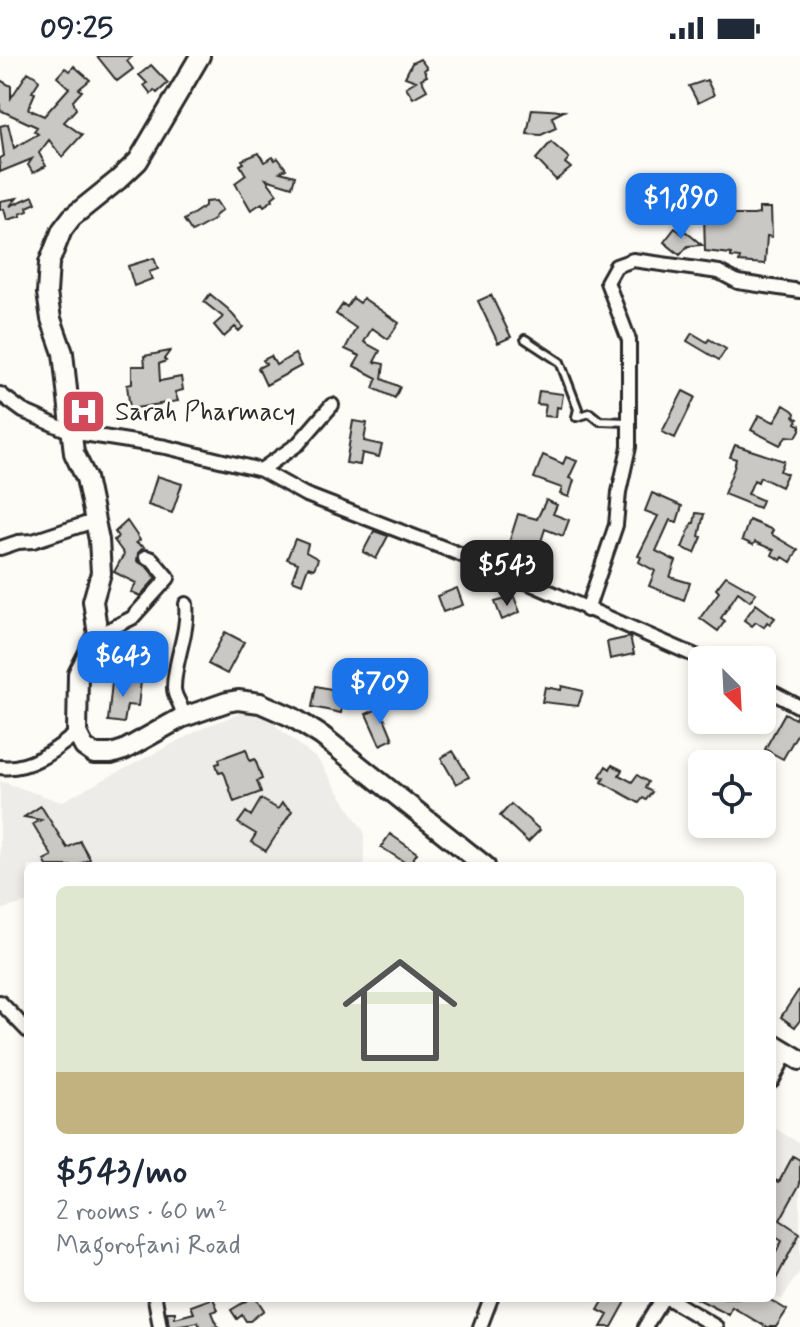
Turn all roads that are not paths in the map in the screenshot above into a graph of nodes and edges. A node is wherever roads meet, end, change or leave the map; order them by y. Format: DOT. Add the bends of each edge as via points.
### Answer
graph roads {
  1 [pos="192,60"];
  2 [pos="800,291"];
  3 [pos="525,339"];
  4 [pos="0,394"];
  5 [pos="332,405"];
  6 [pos="628,422"];
  7 [pos="71,432"];
  8 [pos="261,470"];
  9 [pos="94,521"];
  10 [pos="0,548"];
  11 [pos="146,557"];
  12 [pos="186,604"];
  13 [pos="587,610"];
  14 [pos="98,635"];
  15 [pos="688,653"];
  16 [pos="776,694"];
  17 [pos="800,707"];
  18 [pos="181,718"];
  19 [pos="77,733"];
  20 [pos="0,767"];
  21 [pos="480,862"];
  22 [pos="0,1002"];
  23 [pos="24,1027"];
  24 [pos="786,1052"];
  25 [pos="776,1073"];
  26 [pos="156,1302"];
  27 [pos="489,1302"];
  28 [pos="663,1302"];
  29 [pos="673,1302"];
  30 [pos="160,1327"];
  31 [pos="480,1327"];
  32 [pos="645,1327"];
  33 [pos="716,1327"];
  1 -- 7 [label="street" via="138,161 72,217 49,263 47,293 63,353"];
  2 -- 6 [label="street" via="664,263 633,260 616,266 607,282 629,340"];
  3 -- 6 [label="lane" via="560,362 578,409 576,417 590,413 600,421"];
  4 -- 7 [label="street" via="23,411"];
  5 -- 8 [label="street" via="298,444"];
  6 -- 13 [label="street" via="616,525"];
  7 -- 8 [label="street"];
  7 -- 9 [label="street"];
  8 -- 13 [label="street" via="304,494 488,565"];
  9 -- 10 [label="street"];
  9 -- 14 [label="street" via="101,573 93,601"];
  11 -- 14 [label="street" via="168,578 132,618"];
  12 -- 18 [label="street" via="174,690"];
  13 -- 15 [label="street"];
  14 -- 19 [label="street" via="78,674"];
  16 -- 17 [label="street"];
  18 -- 19 [label="street" via="111,754 94,754"];
  18 -- 21 [label="street" via="236,700 260,703 292,717"];
  19 -- 20 [label="street" via="29,763"];
  22 -- 23 [label="street"];
  24 -- 25 [label="street"];
  26 -- 30 [label="street"];
  27 -- 31 [label="street"];
  28 -- 32 [label="street"];
  29 -- 33 [label="street"];
}
